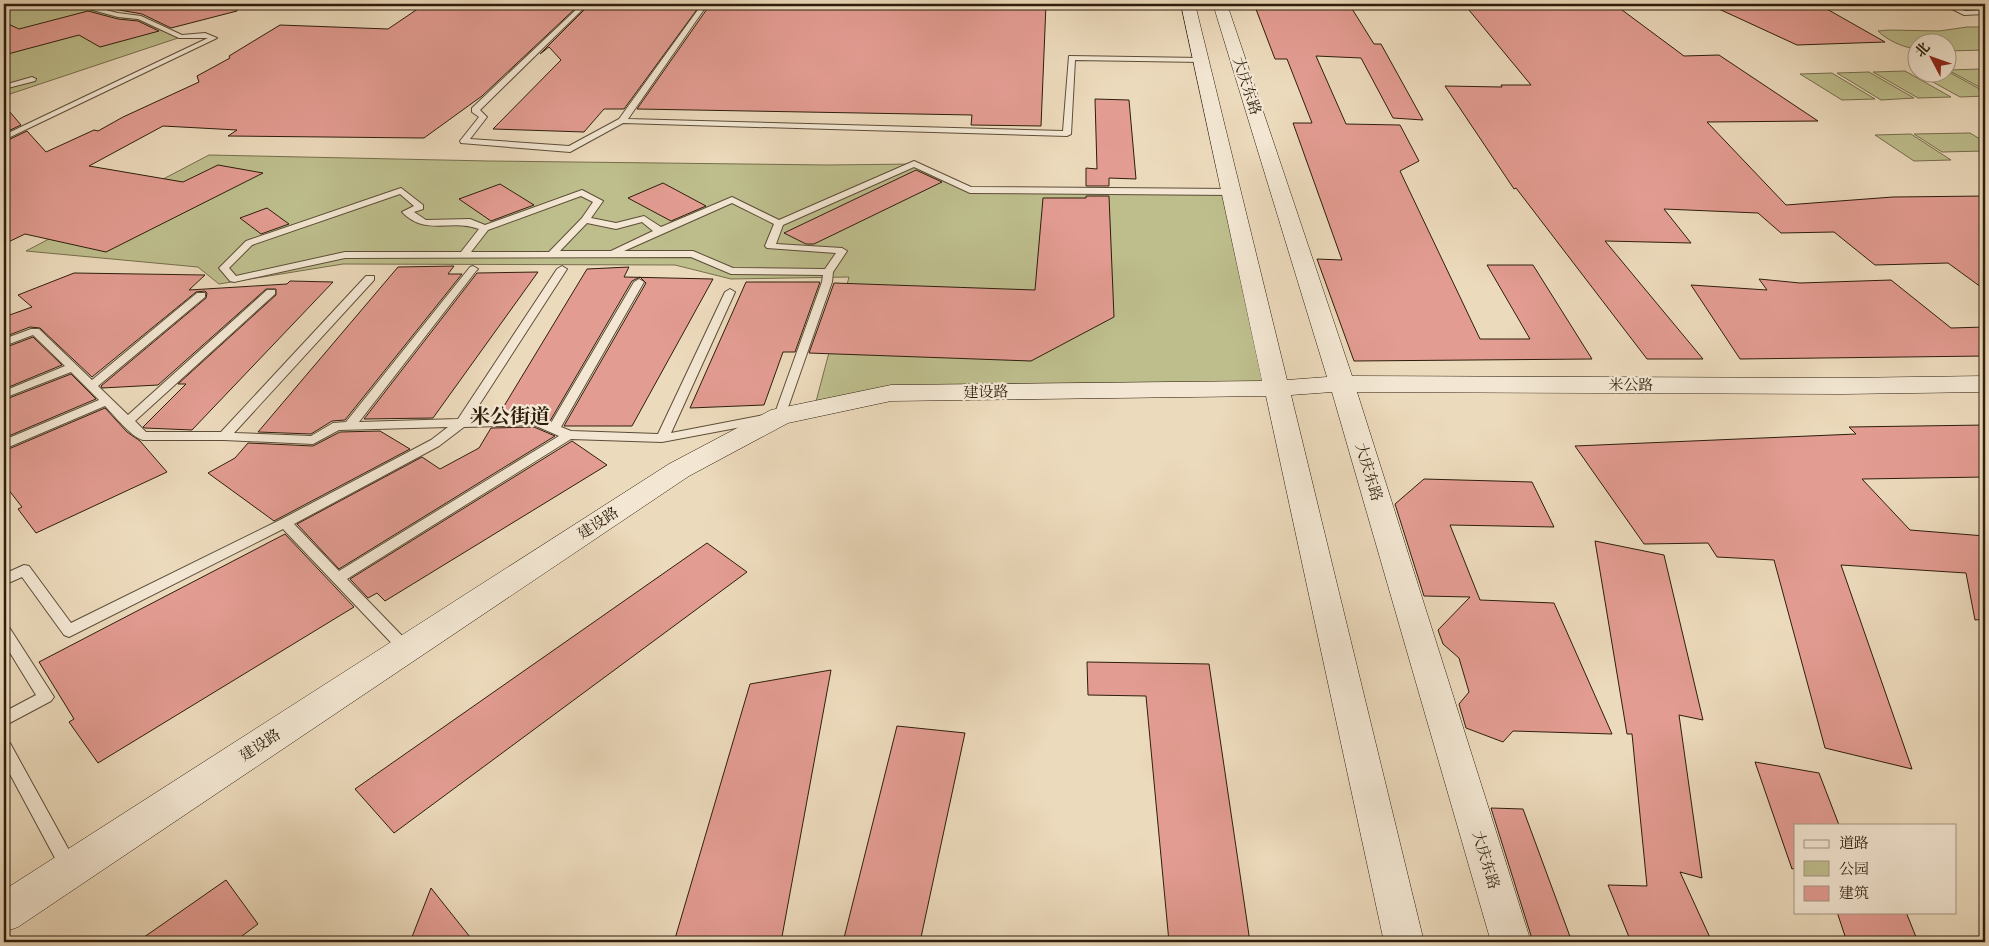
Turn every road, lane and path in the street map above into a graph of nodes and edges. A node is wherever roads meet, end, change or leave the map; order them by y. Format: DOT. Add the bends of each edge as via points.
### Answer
graph roads {
  1 [pos="74,4"];
  2 [pos="585,4"];
  3 [pos="1188,4"];
  4 [pos="1220,4"];
  5 [pos="1945,4"];
  6 [pos="702,8"];
  7 [pos="1985,12"];
  8 [pos="1201,60"];
  9 [pos="32,79"];
  10 [pos="4,87"];
  11 [pos="622,121"];
  12 [pos="4,138"];
  13 [pos="1232,192"];
  14 [pos="584,220"];
  15 [pos="779,223"];
  16 [pos="484,228"];
  17 [pos="660,231"];
  18 [pos="464,254"];
  19 [pos="552,254"];
  20 [pos="612,254"];
  21 [pos="473,269"];
  22 [pos="562,269"];
  23 [pos="828,272"];
  24 [pos="370,278"];
  25 [pos="638,282"];
  26 [pos="271,292"];
  27 [pos="730,292"];
  28 [pos="201,295"];
  29 [pos="4,343"];
  30 [pos="72,368"];
  31 [pos="1342,384"];
  32 [pos="1985,384"];
  33 [pos="91,386"];
  34 [pos="1277,388"];
  35 [pos="4,395"];
  36 [pos="106,401"];
  37 [pos="780,416"];
  38 [pos="127,422"];
  39 [pos="461,423"];
  40 [pos="349,426"];
  41 [pos="554,428"];
  42 [pos="224,436"];
  43 [pos="570,436"];
  44 [pos="662,438"];
  45 [pos="4,445"];
  46 [pos="285,523"];
  47 [pos="338,578"];
  48 [pos="4,580"];
  49 [pos="4,631"];
  50 [pos="406,649"];
  51 [pos="4,719"];
  52 [pos="4,748"];
  53 [pos="70,870"];
  54 [pos="4,913"];
  55 [pos="1404,942"];
  56 [pos="1510,942"];
  1 -- 12 [label="lane" via="139,17 181,37 205,35 214,38"];
  2 -- 11 [label="lane" via="474,110 483,117 464,141 570,149"];
  3 -- 8 [label="main road"];
  4 -- 31 [label="main road, 大庆东路"];
  5 -- 7 [label="lane" via="1964,13"];
  6 -- 11 [label="lane"];
  8 -- 11 [label="lane" via="1072,58 1067,134"];
  8 -- 13 [label="main road"];
  9 -- 10 [label="lane"];
  13 -- 15 [label="lane" via="970,190 914,164"];
  13 -- 34 [label="main road"];
  14 -- 16 [label="lane" via="598,202 582,193"];
  14 -- 17 [label="lane" via="616,226 644,219"];
  14 -- 19 [label="lane"];
  15 -- 17 [label="lane" via="732,200"];
  15 -- 23 [label="lane" via="770,246 842,251"];
  16 -- 18 [label="lane"];
  16 -- 18 [label="lane" via="470,222 424,223 407,212 420,207 400,191 249,243 224,268 234,278 345,255"];
  17 -- 20 [label="lane"];
  18 -- 19 [label="lane"];
  19 -- 20 [label="lane"];
  20 -- 23 [label="lane" via="693,254 731,271"];
  21 -- 40 [label="lane"];
  22 -- 39 [label="lane"];
  23 -- 37 [label="lane"];
  24 -- 42 [label="lane"];
  25 -- 41 [label="lane"];
  26 -- 38 [label="lane"];
  27 -- 44 [label="lane"];
  28 -- 33 [label="lane"];
  29 -- 30 [label="lane" via="35,331"];
  30 -- 33 [label="lane"];
  30 -- 35 [label="lane"];
  31 -- 32 [label="main road, 米公路"];
  31 -- 34 [label="main road, 米公路"];
  31 -- 56 [label="main road, 大庆东路"];
  33 -- 36 [label="lane"];
  34 -- 37 [label="main road, 建设路" via="891,394"];
  34 -- 55 [label="main road"];
  36 -- 38 [label="lane"];
  36 -- 45 [label="lane"];
  37 -- 44 [label="lane"];
  37 -- 50 [label="main road, 建设路" via="679,470"];
  38 -- 42 [label="lane" via="142,436"];
  39 -- 40 [label="lane"];
  39 -- 41 [label="lane" via="535,421"];
  39 -- 46 [label="lane" via="435,443"];
  40 -- 42 [label="lane" via="337,426 313,440"];
  41 -- 43 [label="lane"];
  43 -- 44 [label="lane"];
  43 -- 47 [label="lane"];
  46 -- 47 [label="lane"];
  46 -- 48 [label="lane" via="69,631 24,570"];
  47 -- 50 [label="lane"];
  49 -- 51 [label="lane" via="46,697"];
  50 -- 53 [label="main road, 建设路"];
  52 -- 53 [label="lane"];
  53 -- 54 [label="main road, 建设路"];
}
